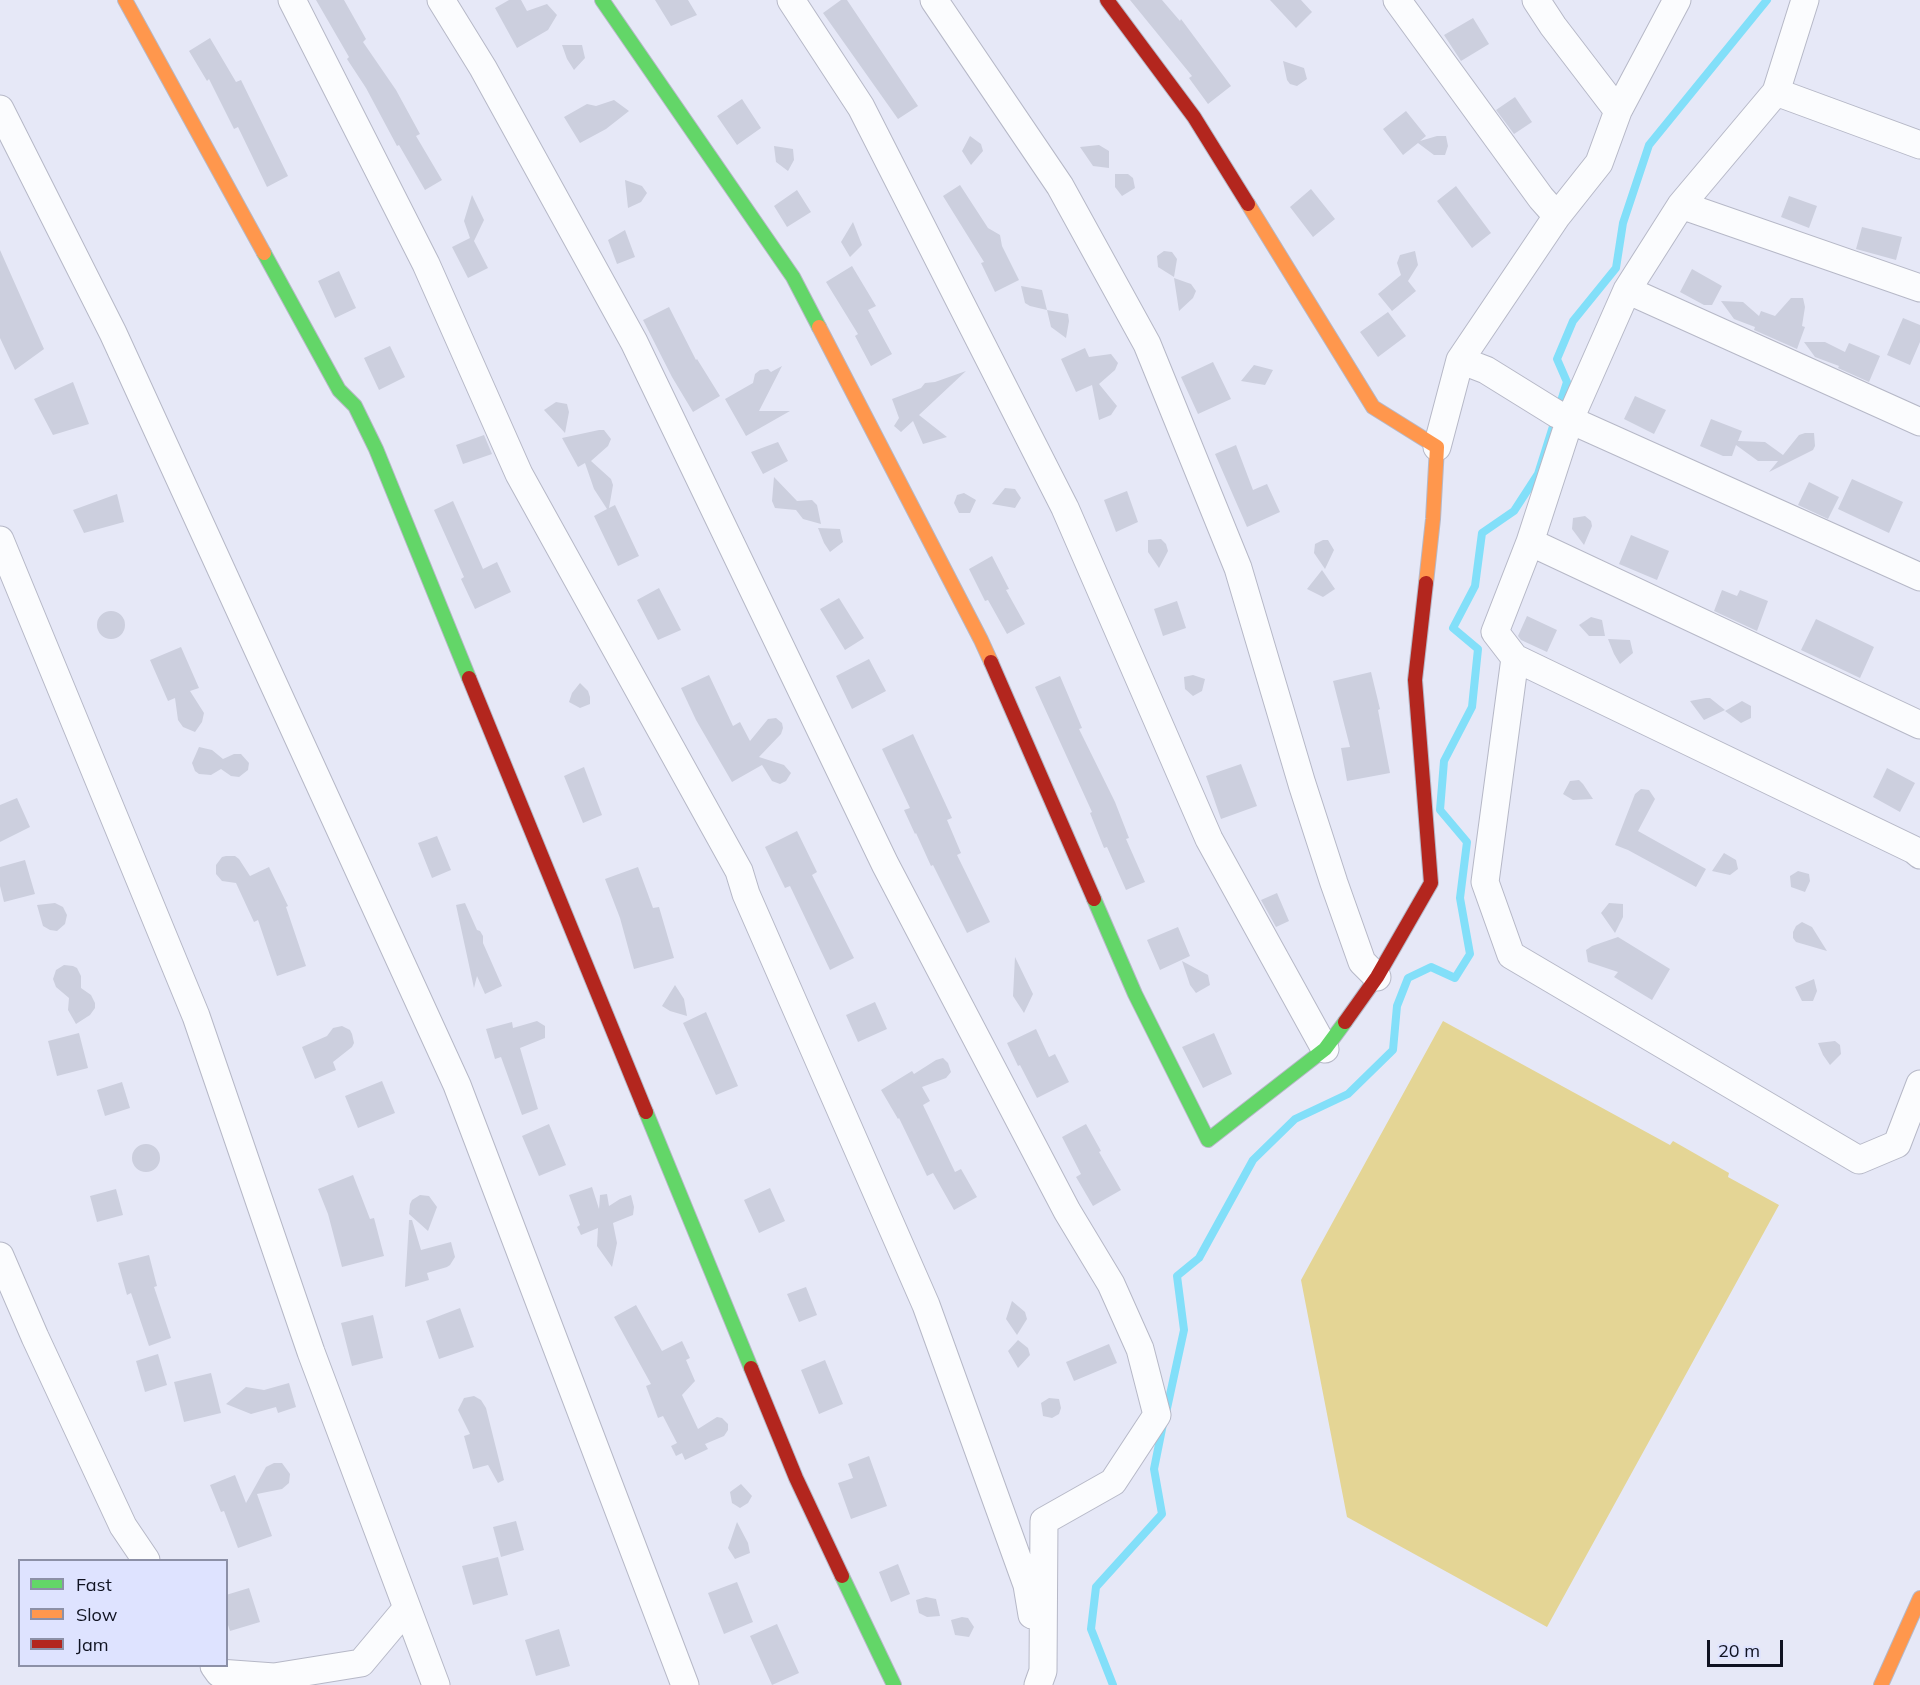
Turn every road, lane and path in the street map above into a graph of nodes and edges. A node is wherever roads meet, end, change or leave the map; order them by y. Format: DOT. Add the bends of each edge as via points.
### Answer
graph roads {
  1 [pos="125,0"];
  2 [pos="291,0"];
  3 [pos="441,0"];
  4 [pos="602,0"];
  5 [pos="791,0"];
  6 [pos="934,0"];
  7 [pos="1107,0"];
  8 [pos="1397,0"];
  9 [pos="1536,0"];
  10 [pos="1677,0"];
  11 [pos="1805,0"];
  12 [pos="1776,92"];
  13 [pos="0,109"];
  14 [pos="1618,111"];
  15 [pos="1920,145"];
  16 [pos="1681,205"];
  17 [pos="1557,216"];
  18 [pos="1920,288"];
  19 [pos="1627,290"];
  20 [pos="1460,360"];
  21 [pos="1570,419"];
  22 [pos="1920,422"];
  23 [pos="1437,447"];
  24 [pos="0,540"];
  25 [pos="1530,542"];
  26 [pos="1920,577"];
  27 [pos="1515,658"];
  28 [pos="1920,724"];
  29 [pos="1920,855"];
  30 [pos="1377,976"];
  31 [pos="1325,1049"];
  32 [pos="1920,1084"];
  33 [pos="0,1256"];
  34 [pos="145,1559"];
  35 [pos="1920,1598"];
  36 [pos="407,1608"];
  37 [pos="215,1667"];
  38 [pos="1040,1678"];
  39 [pos="436,1685"];
  40 [pos="685,1685"];
  41 [pos="894,1685"];
  42 [pos="1881,1685"];
  1 -- 41 [label="main road" via="339,390 355,406 376,449 796,1478"];
  2 -- 38 [label="street" via="426,264 519,474 739,871 926,1305 1027,1585"];
  3 -- 38 [label="street" via="483,68 634,342 885,864 1067,1211 1112,1284 1140,1349 1157,1414 1113,1482 1044,1521"];
  4 -- 31 [label="main road" via="793,277 981,640 1135,994 1208,1140"];
  5 -- 31 [label="street" via="861,107 1065,508 1209,839"];
  6 -- 30 [label="street" via="1060,186 1147,344 1238,568 1298,773 1362,962"];
  7 -- 23 [label="main road" via="1194,117 1373,407"];
  8 -- 17 [label="street"];
  9 -- 14 [label="street"];
  10 -- 14 [label="street"];
  11 -- 12 [label="street"];
  12 -- 15 [label="street"];
  12 -- 16 [label="street"];
  13 -- 40 [label="street" via="113,333 457,1084"];
  14 -- 17 [label="street" via="1599,162"];
  16 -- 18 [label="street"];
  16 -- 19 [label="street"];
  17 -- 20 [label="street"];
  19 -- 21 [label="street"];
  19 -- 22 [label="street"];
  20 -- 21 [label="street" via="1486,370"];
  20 -- 23 [label="street"];
  21 -- 25 [label="street"];
  21 -- 26 [label="street"];
  23 -- 30 [label="main road" via="1415,680 1431,884"];
  24 -- 36 [label="street" via="196,1016 311,1352"];
  25 -- 27 [label="street" via="1495,632"];
  25 -- 28 [label="street"];
  27 -- 29 [label="street"];
  27 -- 32 [label="street" via="1485,882 1511,954 1859,1160 1897,1144"];
  30 -- 31 [label="main road"];
  33 -- 34 [label="street" via="123,1526"];
  35 -- 42 [label="main road"];
  36 -- 37 [label="street" via="361,1663 274,1677 219,1672"];
  36 -- 39 [label="street"];
}
